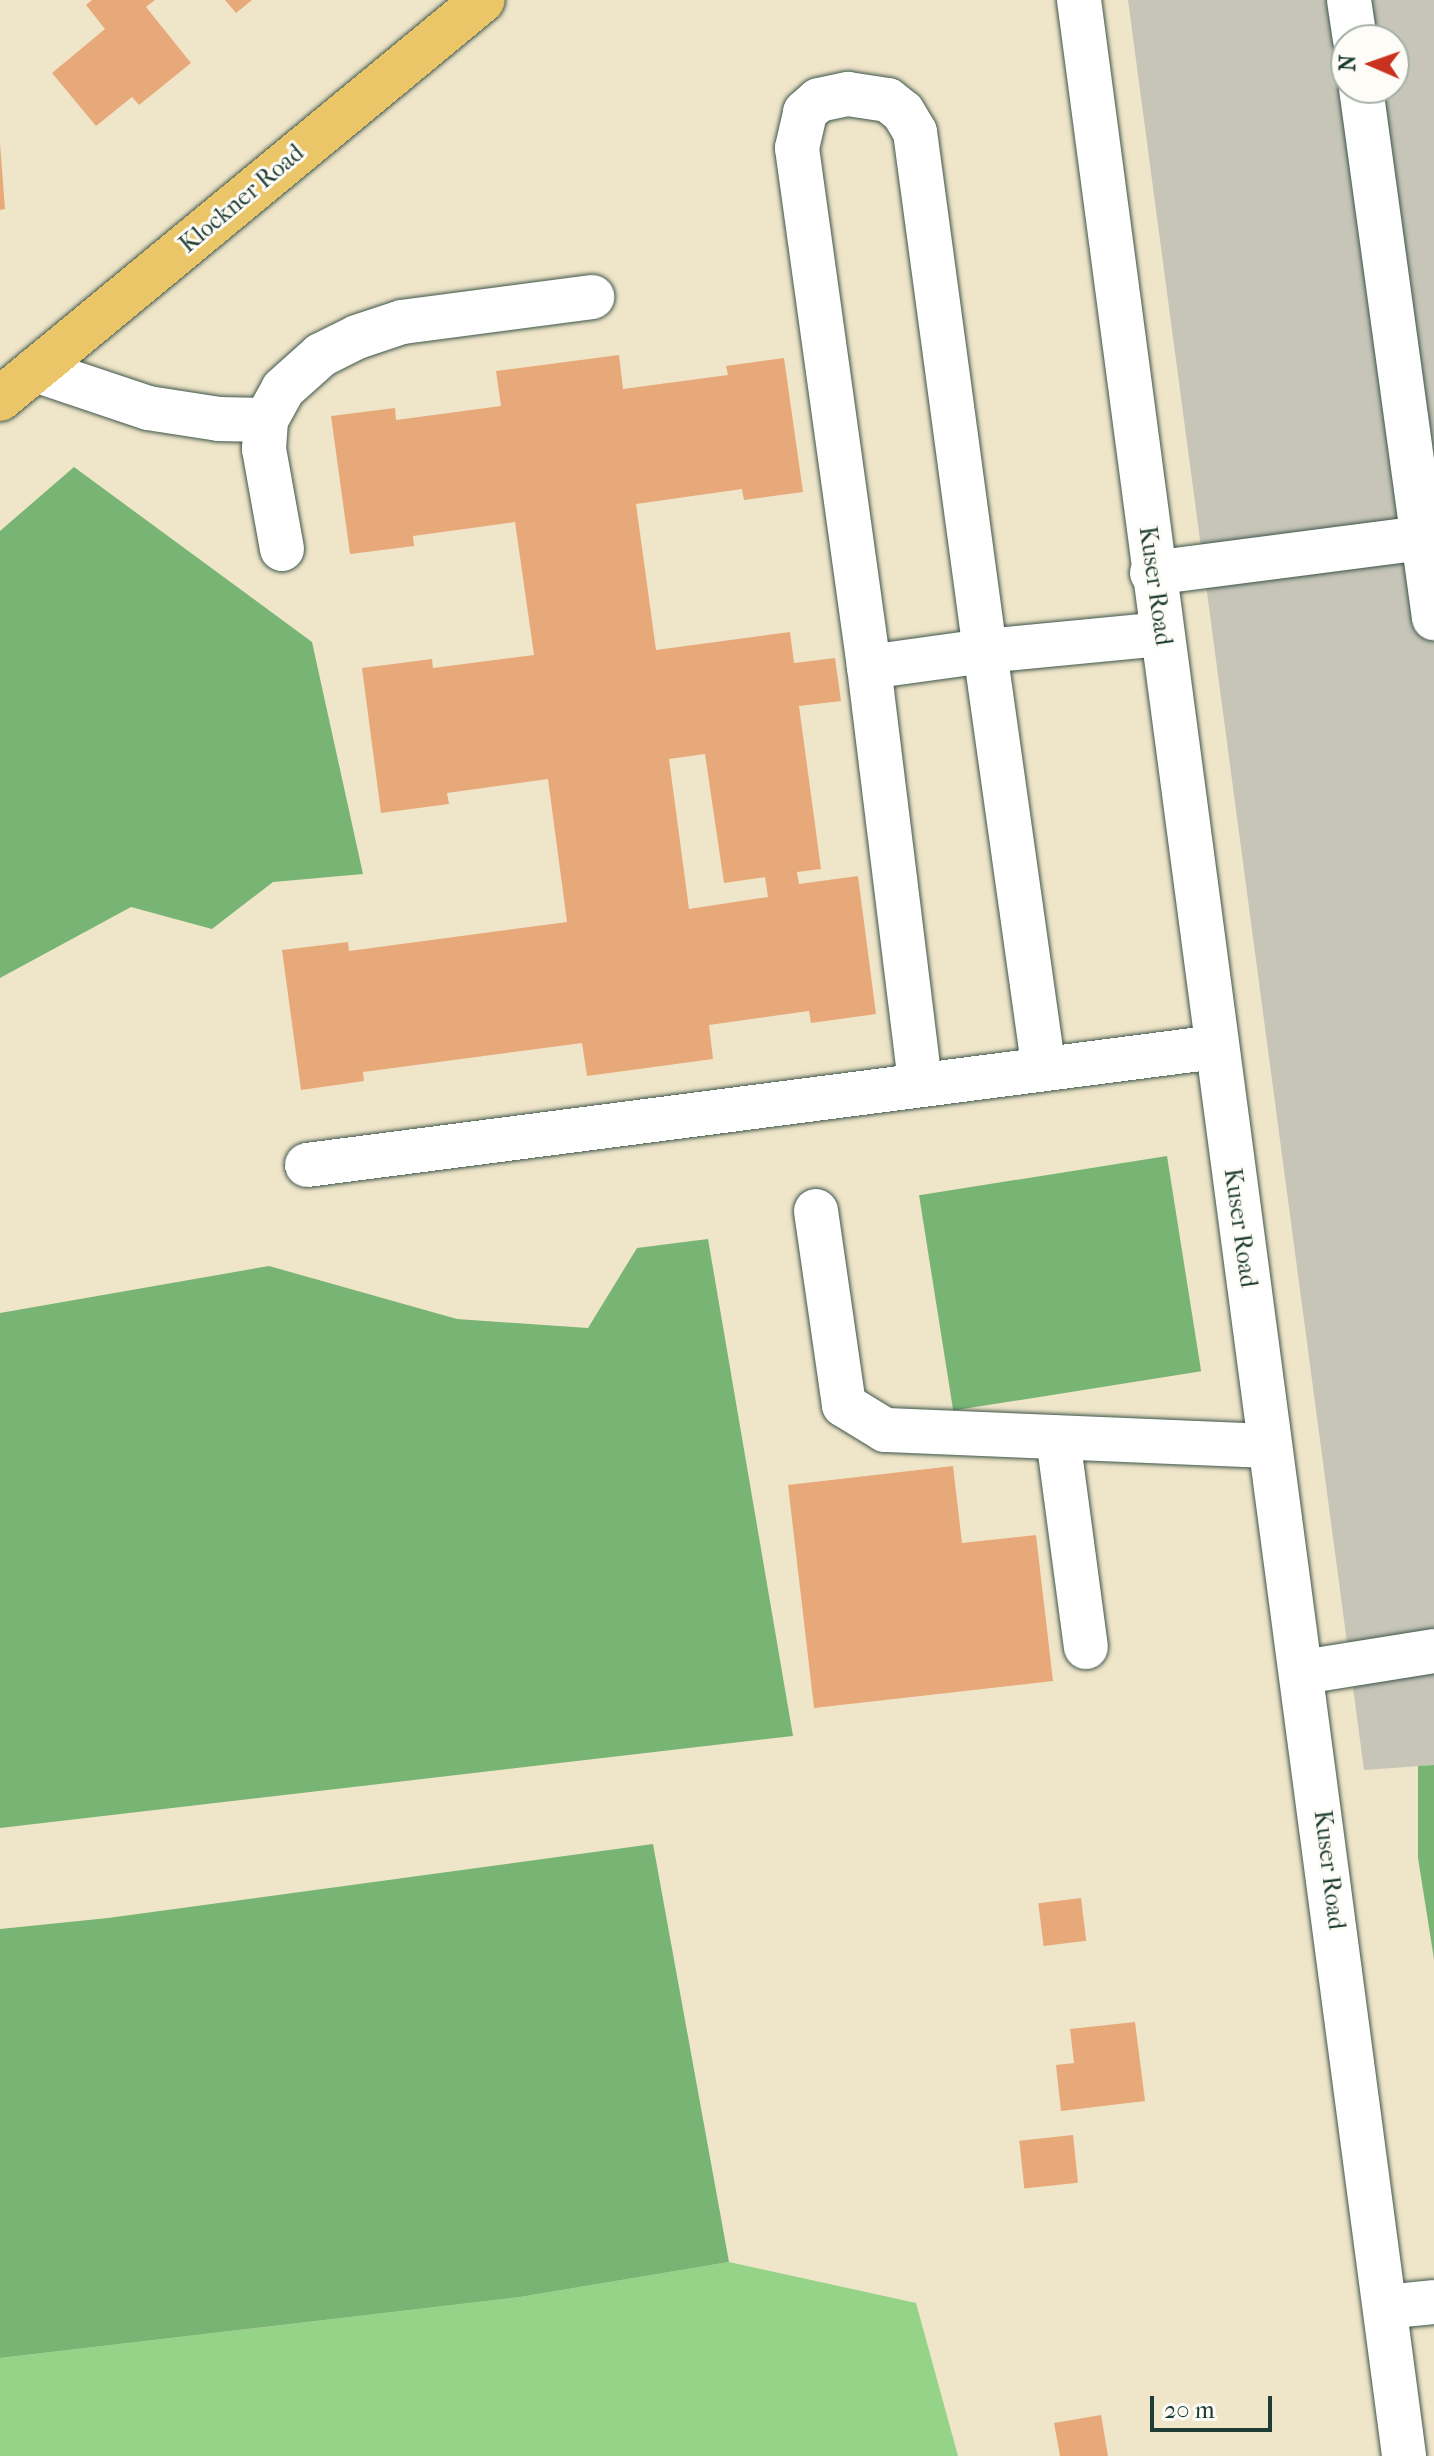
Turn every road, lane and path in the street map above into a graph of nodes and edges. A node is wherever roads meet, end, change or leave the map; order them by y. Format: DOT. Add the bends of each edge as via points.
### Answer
graph roads {
  1 [pos="483,0"];
  2 [pos="1079,0"];
  3 [pos="1349,0"];
  4 [pos="1353,24"];
  5 [pos="1363,104"];
  6 [pos="592,297"];
  7 [pos="35,370"];
  8 [pos="0,399"];
  9 [pos="266,420"];
  10 [pos="1423,538"];
  11 [pos="282,549"];
  12 [pos="1152,573"];
  13 [pos="1434,618"];
  14 [pos="1162,634"];
  15 [pos="985,651"];
  16 [pos="869,667"];
  17 [pos="1215,1047"];
  18 [pos="1043,1066"];
  19 [pos="920,1082"];
  20 [pos="307,1165"];
  21 [pos="816,1211"];
  22 [pos="1058,1438"];
  23 [pos="1270,1446"];
  24 [pos="1086,1647"];
  25 [pos="1434,1651"];
  26 [pos="1303,1672"];
  27 [pos="1434,2302"];
  28 [pos="1385,2307"];
  29 [pos="1404,2456"];
  1 -- 7 [label="main road, Klockner Road"];
  2 -- 12 [label="street, Kuser Road"];
  3 -- 4 [label="street"];
  5 -- 10 [label="street"];
  6 -- 9 [label="street" via="402,322 357,337 321,355 283,389"];
  7 -- 8 [label="main road, Klockner Road"];
  7 -- 9 [label="street" via="148,408"];
  9 -- 11 [label="street" via="264,449"];
  10 -- 12 [label="street"];
  10 -- 13 [label="street"];
  12 -- 14 [label="street, Kuser Road"];
  14 -- 15 [label="street"];
  14 -- 17 [label="street, Kuser Road"];
  15 -- 16 [label="street"];
  15 -- 16 [label="street" via="915,132 888,100 848,94 819,100 805,112 797,148"];
  15 -- 18 [label="street"];
  16 -- 19 [label="street"];
  17 -- 18 [label="street"];
  17 -- 23 [label="street, Kuser Road"];
  18 -- 19 [label="street"];
  19 -- 20 [label="street"];
  21 -- 22 [label="street" via="844,1405 885,1430"];
  22 -- 23 [label="street"];
  22 -- 24 [label="street"];
  23 -- 26 [label="street, Kuser Road"];
  25 -- 26 [label="street"];
  26 -- 28 [label="street, Kuser Road"];
  27 -- 28 [label="street"];
  28 -- 29 [label="street, Kuser Road"];
}
